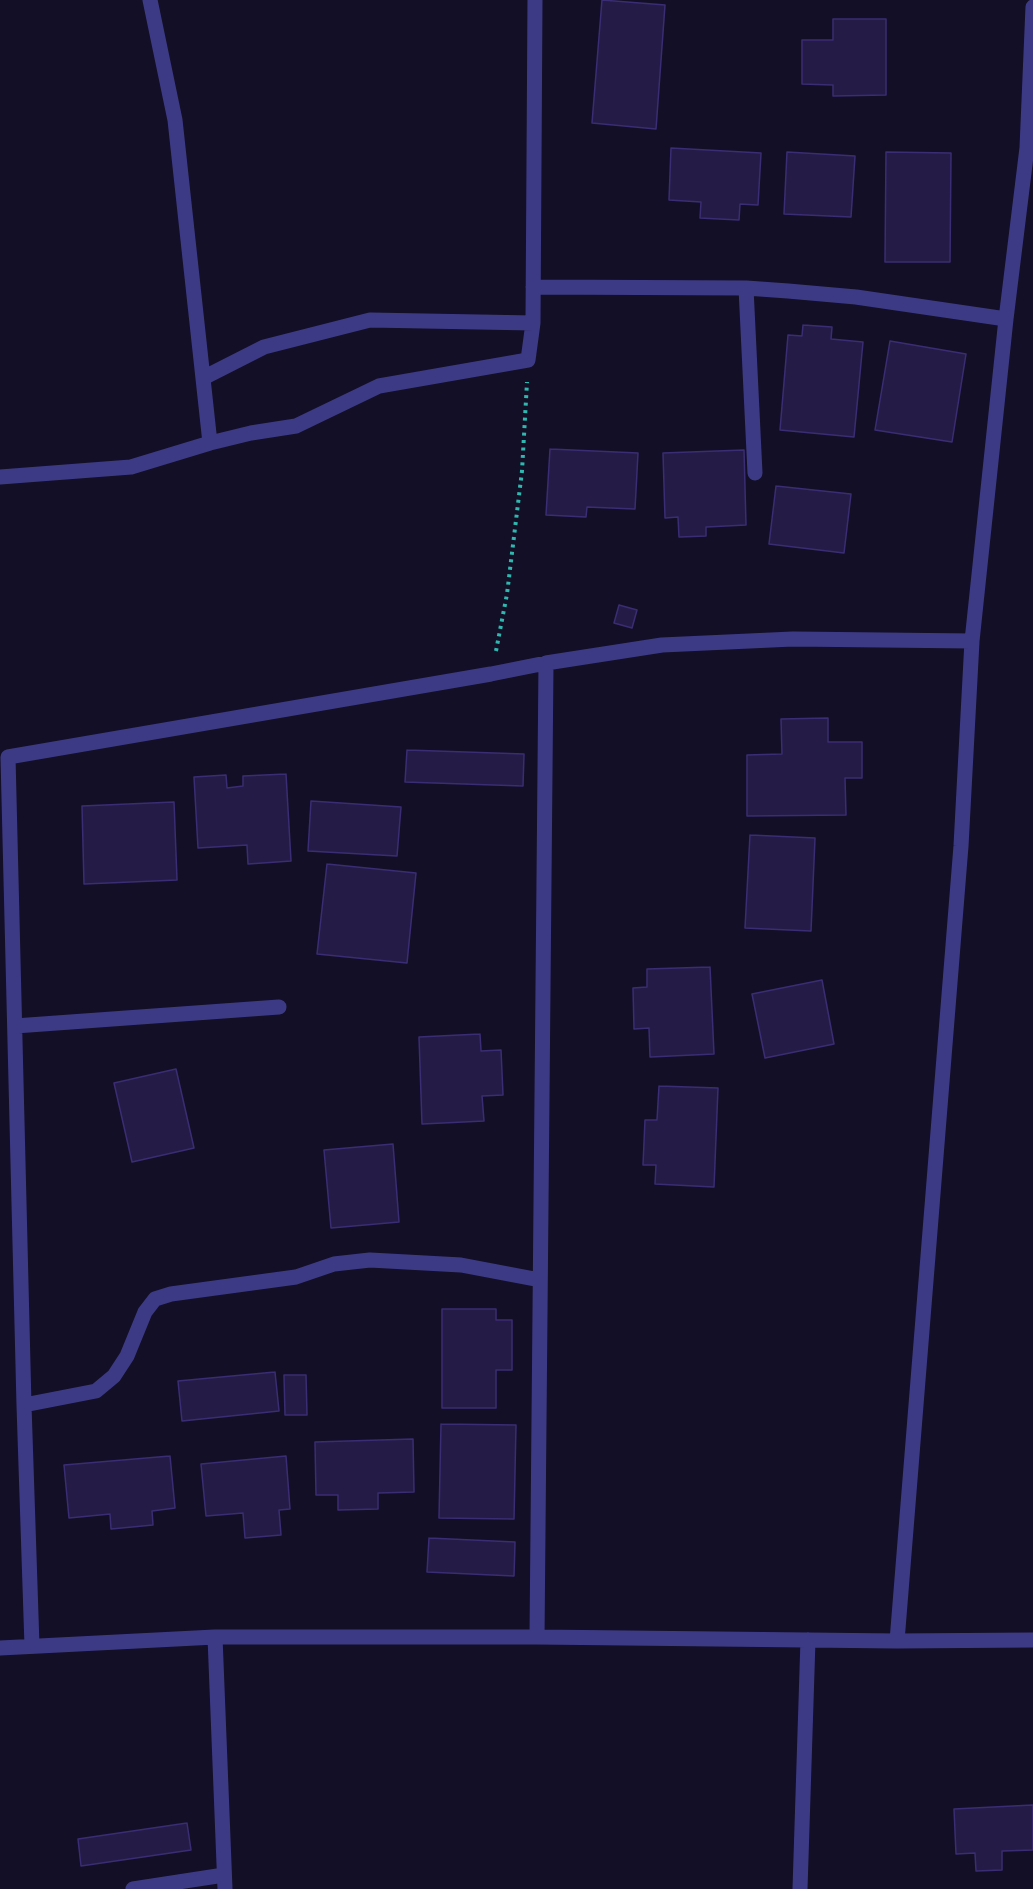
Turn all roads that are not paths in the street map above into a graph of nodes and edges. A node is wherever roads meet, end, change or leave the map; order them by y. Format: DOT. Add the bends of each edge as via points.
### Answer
graph roads {
  1 [pos="150,0"];
  2 [pos="535,0"];
  3 [pos="1033,7"];
  4 [pos="1030,148"];
  5 [pos="533,287"];
  6 [pos="746,288"];
  7 [pos="1006,319"];
  8 [pos="532,323"];
  9 [pos="203,378"];
  10 [pos="210,443"];
  11 [pos="755,473"];
  12 [pos="0,477"];
  13 [pos="972,641"];
  14 [pos="546,663"];
  15 [pos="4,757"];
  16 [pos="279,1007"];
  17 [pos="15,1026"];
  18 [pos="540,1280"];
  19 [pos="24,1406"];
  20 [pos="215,1637"];
  21 [pos="537,1637"];
  22 [pos="808,1640"];
  23 [pos="1033,1640"];
  24 [pos="897,1641"];
  25 [pos="32,1646"];
  26 [pos="0,1648"];
  27 [pos="224,1882"];
  28 [pos="133,1889"];
  29 [pos="800,1889"];
  1 -- 9 [label="street" via="175,120"];
  2 -- 5 [label="street"];
  3 -- 4 [label="street"];
  4 -- 7 [label="street"];
  5 -- 6 [label="street"];
  5 -- 8 [label="street"];
  6 -- 7 [label="street" via="856,297"];
  6 -- 11 [label="street"];
  7 -- 13 [label="street"];
  8 -- 9 [label="street" via="370,320 264,347"];
  8 -- 10 [label="street" via="528,360 379,386 296,426"];
  9 -- 10 [label="street"];
  10 -- 12 [label="street" via="131,467"];
  13 -- 14 [label="street" via="793,639 662,645"];
  13 -- 24 [label="street" via="961,846"];
  14 -- 15 [label="street"];
  14 -- 18 [label="street"];
  15 -- 17 [label="street"];
  16 -- 17 [label="street"];
  17 -- 19 [label="street"];
  18 -- 19 [label="street" via="460,1265 370,1260 334,1264 296,1277 171,1294 155,1299 145,1312 127,1356 114,1376 96,1391"];
  18 -- 21 [label="street"];
  19 -- 25 [label="street"];
  20 -- 21 [label="street"];
  20 -- 25 [label="street"];
  20 -- 27 [label="street"];
  21 -- 22 [label="street"];
  22 -- 24 [label="street"];
  22 -- 29 [label="street"];
  23 -- 24 [label="street"];
  25 -- 26 [label="street"];
  27 -- 28 [label="street"];
}
